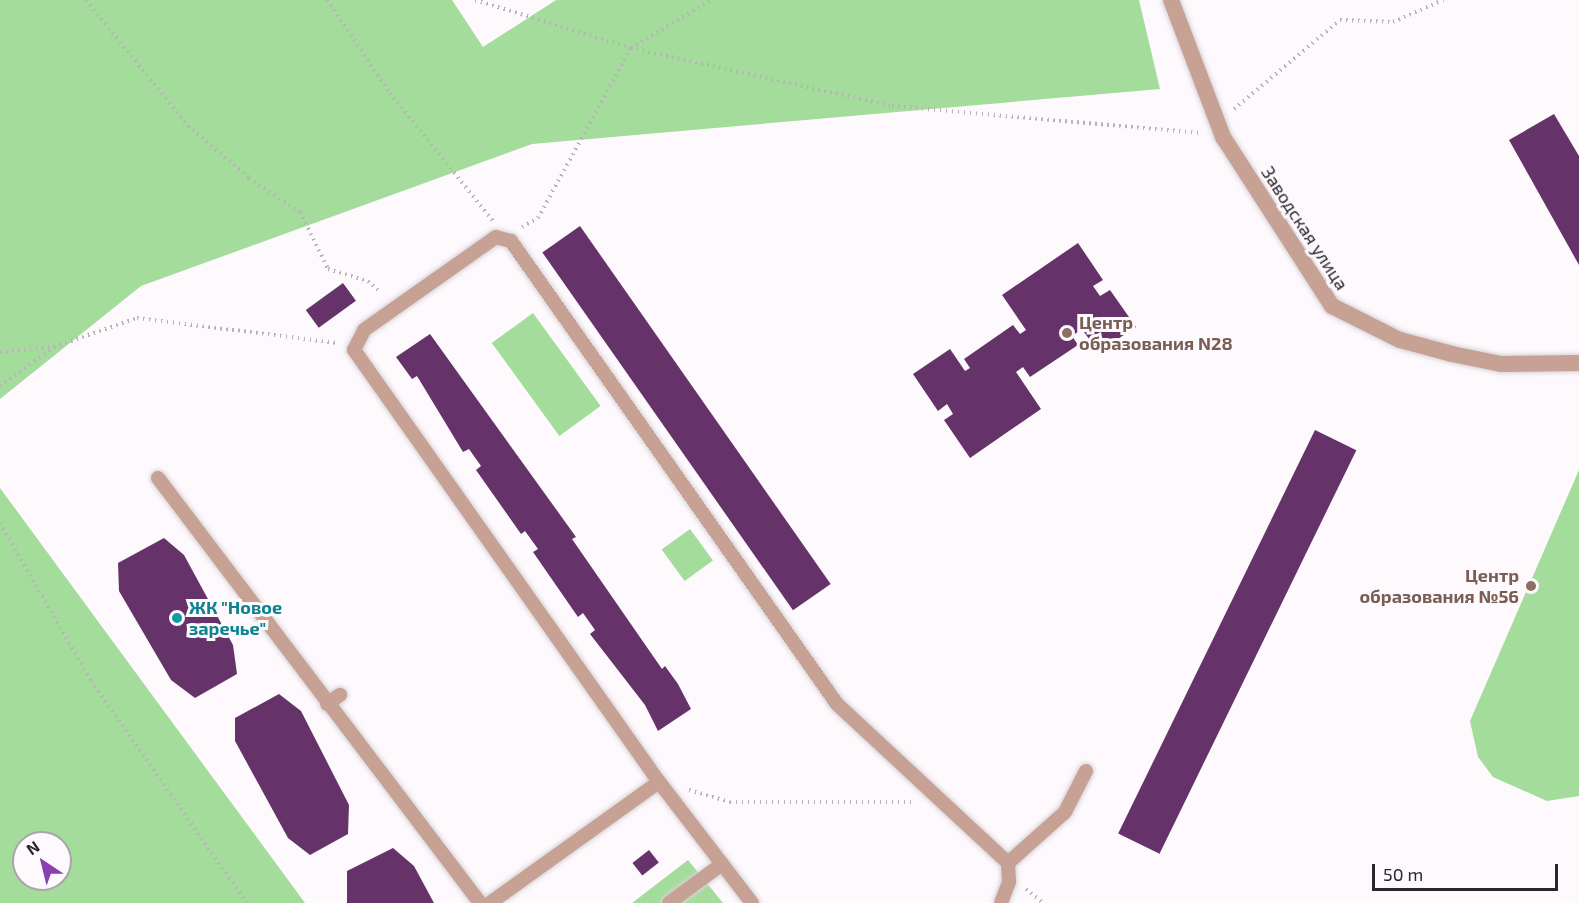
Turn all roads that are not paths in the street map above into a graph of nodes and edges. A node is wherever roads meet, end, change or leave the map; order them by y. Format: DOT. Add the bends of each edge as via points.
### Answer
graph roads {
  1 [pos="1172,0"];
  2 [pos="1579,363"];
  3 [pos="158,478"];
  4 [pos="340,695"];
  5 [pos="327,704"];
  6 [pos="1086,771"];
  7 [pos="659,782"];
  8 [pos="1008,863"];
  9 [pos="722,864"];
  10 [pos="480,903"];
  11 [pos="490,903"];
  12 [pos="669,903"];
  13 [pos="752,903"];
  14 [pos="1001,903"];
  1 -- 2 [label="street, Заводская улица" via="1219,129 1318,288 1343,314 1400,340 1452,354 1501,364"];
  3 -- 5 [label="lane" via="211,536"];
  4 -- 5 [label="lane"];
  5 -- 10 [label="lane"];
  6 -- 8 [label="lane" via="1065,812"];
  7 -- 8 [label="lane" via="353,345 364,330 494,238 504,237 815,676 861,728"];
  7 -- 9 [label="lane"];
  7 -- 11 [label="lane"];
  8 -- 14 [label="lane" via="1009,882"];
  9 -- 12 [label="lane"];
  9 -- 13 [label="lane"];
}
